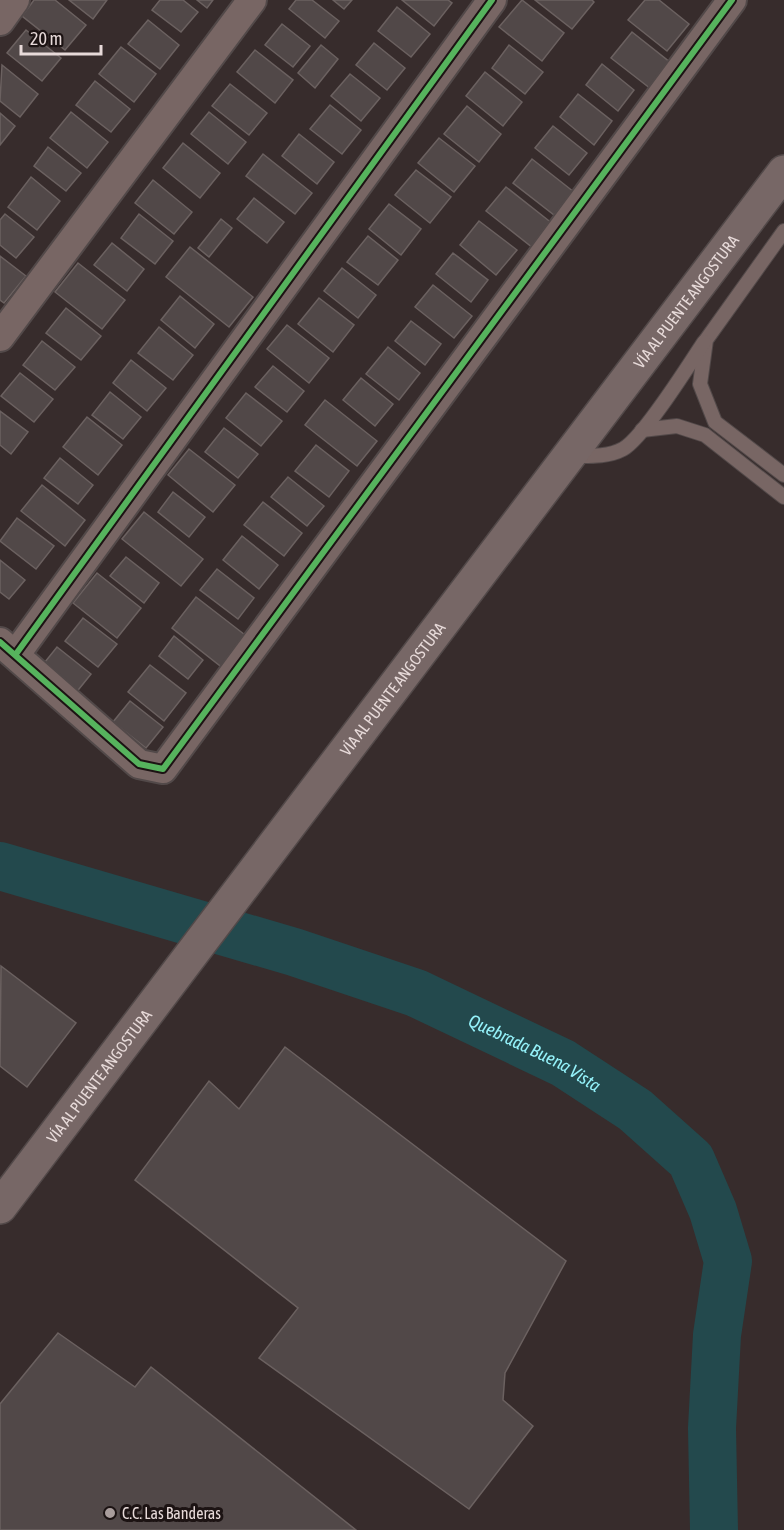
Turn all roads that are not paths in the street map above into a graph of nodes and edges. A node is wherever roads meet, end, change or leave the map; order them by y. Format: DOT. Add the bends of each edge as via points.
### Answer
graph roads {
  1 [pos="15,0"];
  2 [pos="252,0"];
  3 [pos="492,0"];
  4 [pos="724,2"];
  5 [pos="0,21"];
  6 [pos="784,172"];
  7 [pos="784,231"];
  8 [pos="0,338"];
  9 [pos="706,340"];
  10 [pos="642,430"];
  11 [pos="568,457"];
  12 [pos="784,475"];
  13 [pos="784,497"];
  14 [pos="8,648"];
  15 [pos="0,1207"];
  1 -- 5 [label="street"];
  2 -- 8 [label="street"];
  3 -- 14 [label="street"];
  4 -- 14 [label="street" via="163,769 139,764"];
  6 -- 11 [label="main road, VÍA AL PUENTE ANGOSTURA"];
  7 -- 9 [label="lane"];
  9 -- 10 [label="lane"];
  9 -- 12 [label="lane" via="700,384 715,422"];
  10 -- 11 [label="lane" via="624,448 604,455"];
  10 -- 13 [label="lane" via="677,426 705,435"];
  11 -- 15 [label="main road, VÍA AL PUENTE ANGOSTURA"];
}
